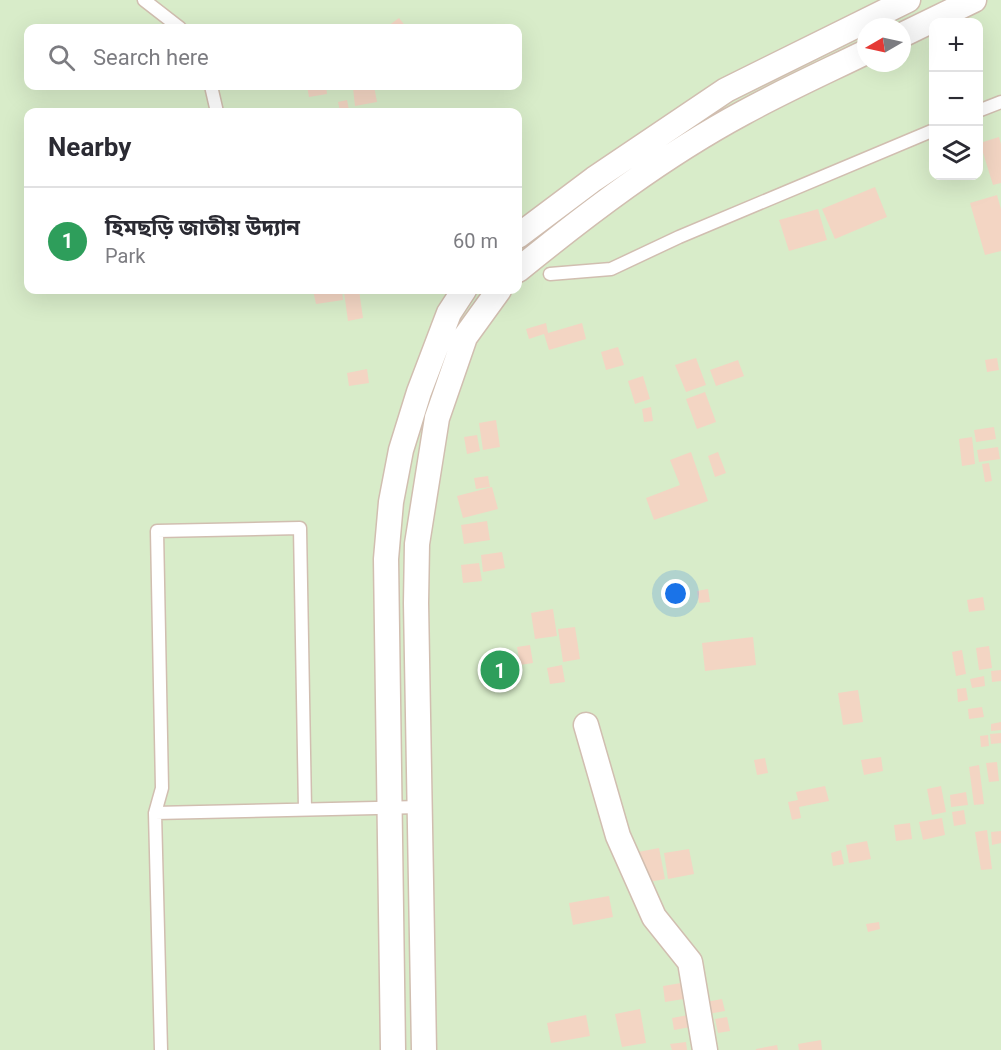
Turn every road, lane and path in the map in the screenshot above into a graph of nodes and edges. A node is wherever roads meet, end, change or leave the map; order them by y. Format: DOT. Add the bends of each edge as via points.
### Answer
graph roads {
  1 [pos="144,0"];
  2 [pos="908,0"];
  3 [pos="974,0"];
  4 [pos="175,24"];
  5 [pos="911,31"];
  6 [pos="857,56"];
  7 [pos="212,90"];
  8 [pos="1001,102"];
  9 [pos="216,108"];
  10 [pos="983,109"];
  11 [pos="929,132"];
  12 [pos="522,233"];
  13 [pos="522,267"];
  14 [pos="550,274"];
  15 [pos="461,294"];
  16 [pos="496,294"];
  17 [pos="586,725"];
  18 [pos="389,807"];
  19 [pos="420,807"];
  20 [pos="305,809"];
  21 [pos="156,813"];
  22 [pos="160,1050"];
  23 [pos="393,1050"];
  24 [pos="424,1050"];
  25 [pos="705,1050"];
  1 -- 4 [label="lane"];
  2 -- 12 [label="street" via="726,90"];
  3 -- 5 [label="street"];
  6 -- 13 [label="street" via="742,113 674,154"];
  7 -- 9 [label="lane"];
  8 -- 10 [label="lane"];
  11 -- 14 [label="lane" via="611,269"];
  15 -- 18 [label="street" via="449,313 419,392 401,450 391,502 386,559"];
  16 -- 19 [label="street" via="465,337 437,418 419,534 416,603"];
  17 -- 25 [label="street" via="618,836 654,916 690,962"];
  18 -- 19 [label="lane"];
  18 -- 20 [label="lane"];
  18 -- 23 [label="street"];
  19 -- 24 [label="street"];
  20 -- 21 [label="lane"];
  20 -- 21 [label="lane" via="300,528 157,531 162,788"];
  21 -- 22 [label="lane"];
}
